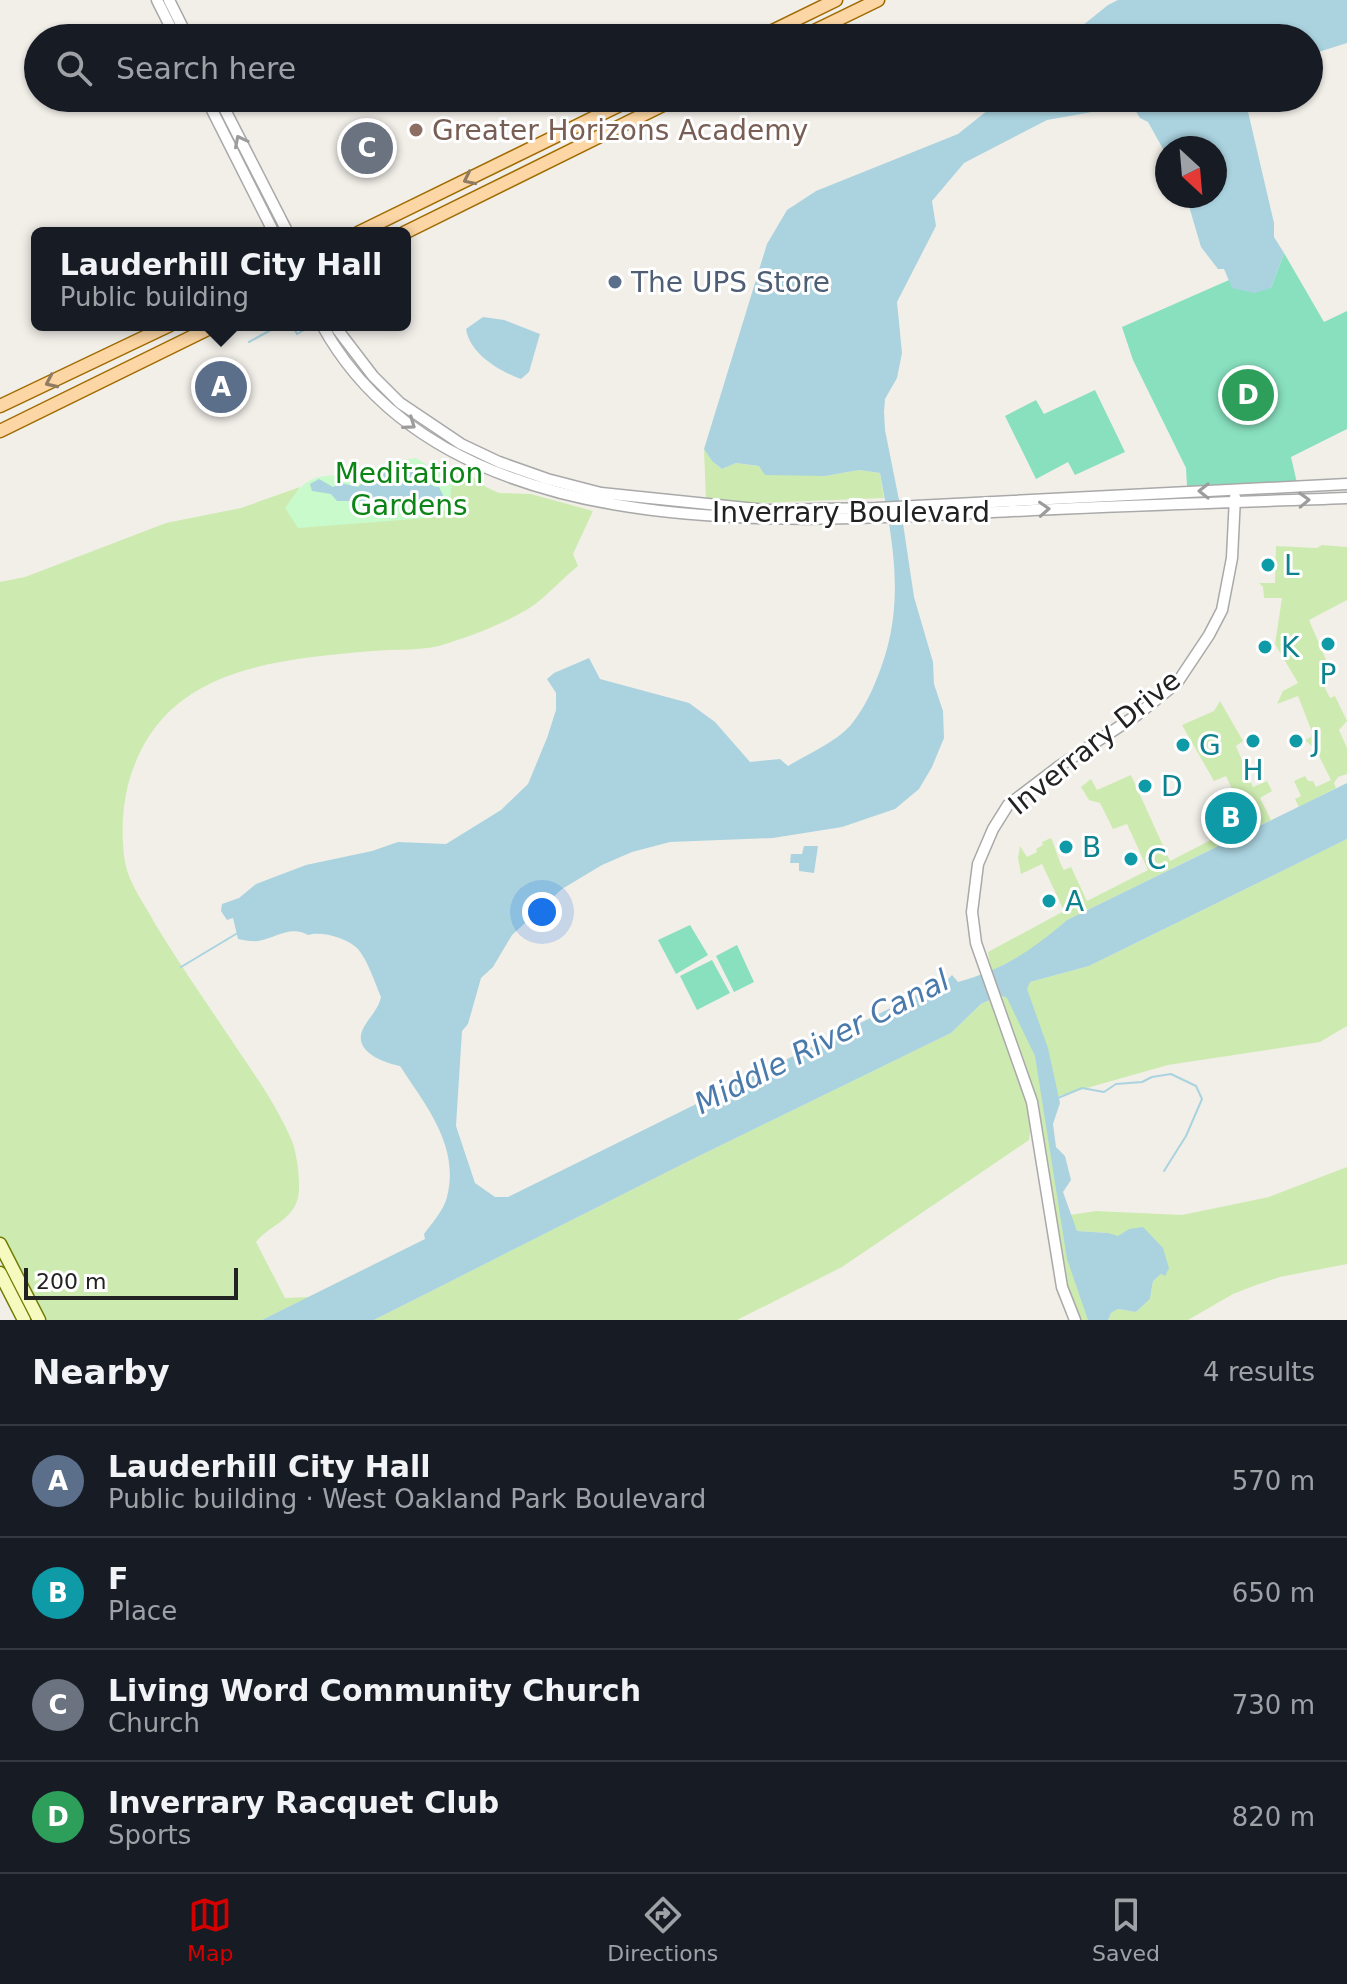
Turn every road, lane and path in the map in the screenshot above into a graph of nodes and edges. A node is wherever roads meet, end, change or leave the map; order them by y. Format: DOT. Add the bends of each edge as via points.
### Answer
graph roads {
  1 [pos="157,0"];
  2 [pos="169,0"];
  3 [pos="836,0"];
  4 [pos="878,0"];
  5 [pos="169,24"];
  6 [pos="181,24"];
  7 [pos="787,24"];
  8 [pos="829,24"];
  9 [pos="213,112"];
  10 [pos="226,112"];
  11 [pos="606,112"];
  12 [pos="648,112"];
  13 [pos="576,127"];
  14 [pos="571,150"];
  15 [pos="271,227"];
  16 [pos="285,227"];
  17 [pos="370,227"];
  18 [pos="411,230"];
  19 [pos="157,331"];
  20 [pos="204,331"];
  21 [pos="326,331"];
  22 [pos="339,331"];
  23 [pos="381,399"];
  24 [pos="400,403"];
  25 [pos="0,406"];
  26 [pos="0,431"];
  27 [pos="1347,484"];
  28 [pos="1235,496"];
  29 [pos="1347,498"];
  30 [pos="872,512"];
  31 [pos="0,1244"];
  32 [pos="0,1273"];
  33 [pos="24,1320"];
  34 [pos="39,1320"];
  35 [pos="1075,1320"];
  1 -- 5 [label="street"];
  2 -- 6 [label="street"];
  3 -- 7 [label="main road"];
  4 -- 8 [label="main road"];
  9 -- 15 [label="street"];
  16 -- 10 [label="street, one-way"];
  11 -- 13 [label="main road"];
  12 -- 14 [label="main road"];
  13 -- 14 [label="main road"];
  13 -- 17 [label="main road, one-way"];
  14 -- 18 [label="main road"];
  19 -- 25 [label="main road, one-way"];
  20 -- 26 [label="main road"];
  21 -- 23 [label="street, Inverrary Boulevard"];
  22 -- 24 [label="street, Inverrary Boulevard"];
  23 -- 24 [label="street"];
  23 -- 30 [label="street, Inverrary Boulevard, one-way" via="451,453 539,488 625,507 759,519"];
  24 -- 30 [label="street, Inverrary Boulevard" via="499,462 601,493 766,510"];
  27 -- 28 [label="street, Inverrary Boulevard"];
  28 -- 29 [label="street, Inverrary Boulevard, one-way"];
  28 -- 30 [label="street, Inverrary Boulevard"];
  28 -- 35 [label="street, Inverrary Drive" via="1232,558 1222,610 1177,683 1008,805 978,864 972,912 976,943 1032,1102 1062,1287"];
  31 -- 34 [label="main road"];
  32 -- 33 [label="main road"];
}
